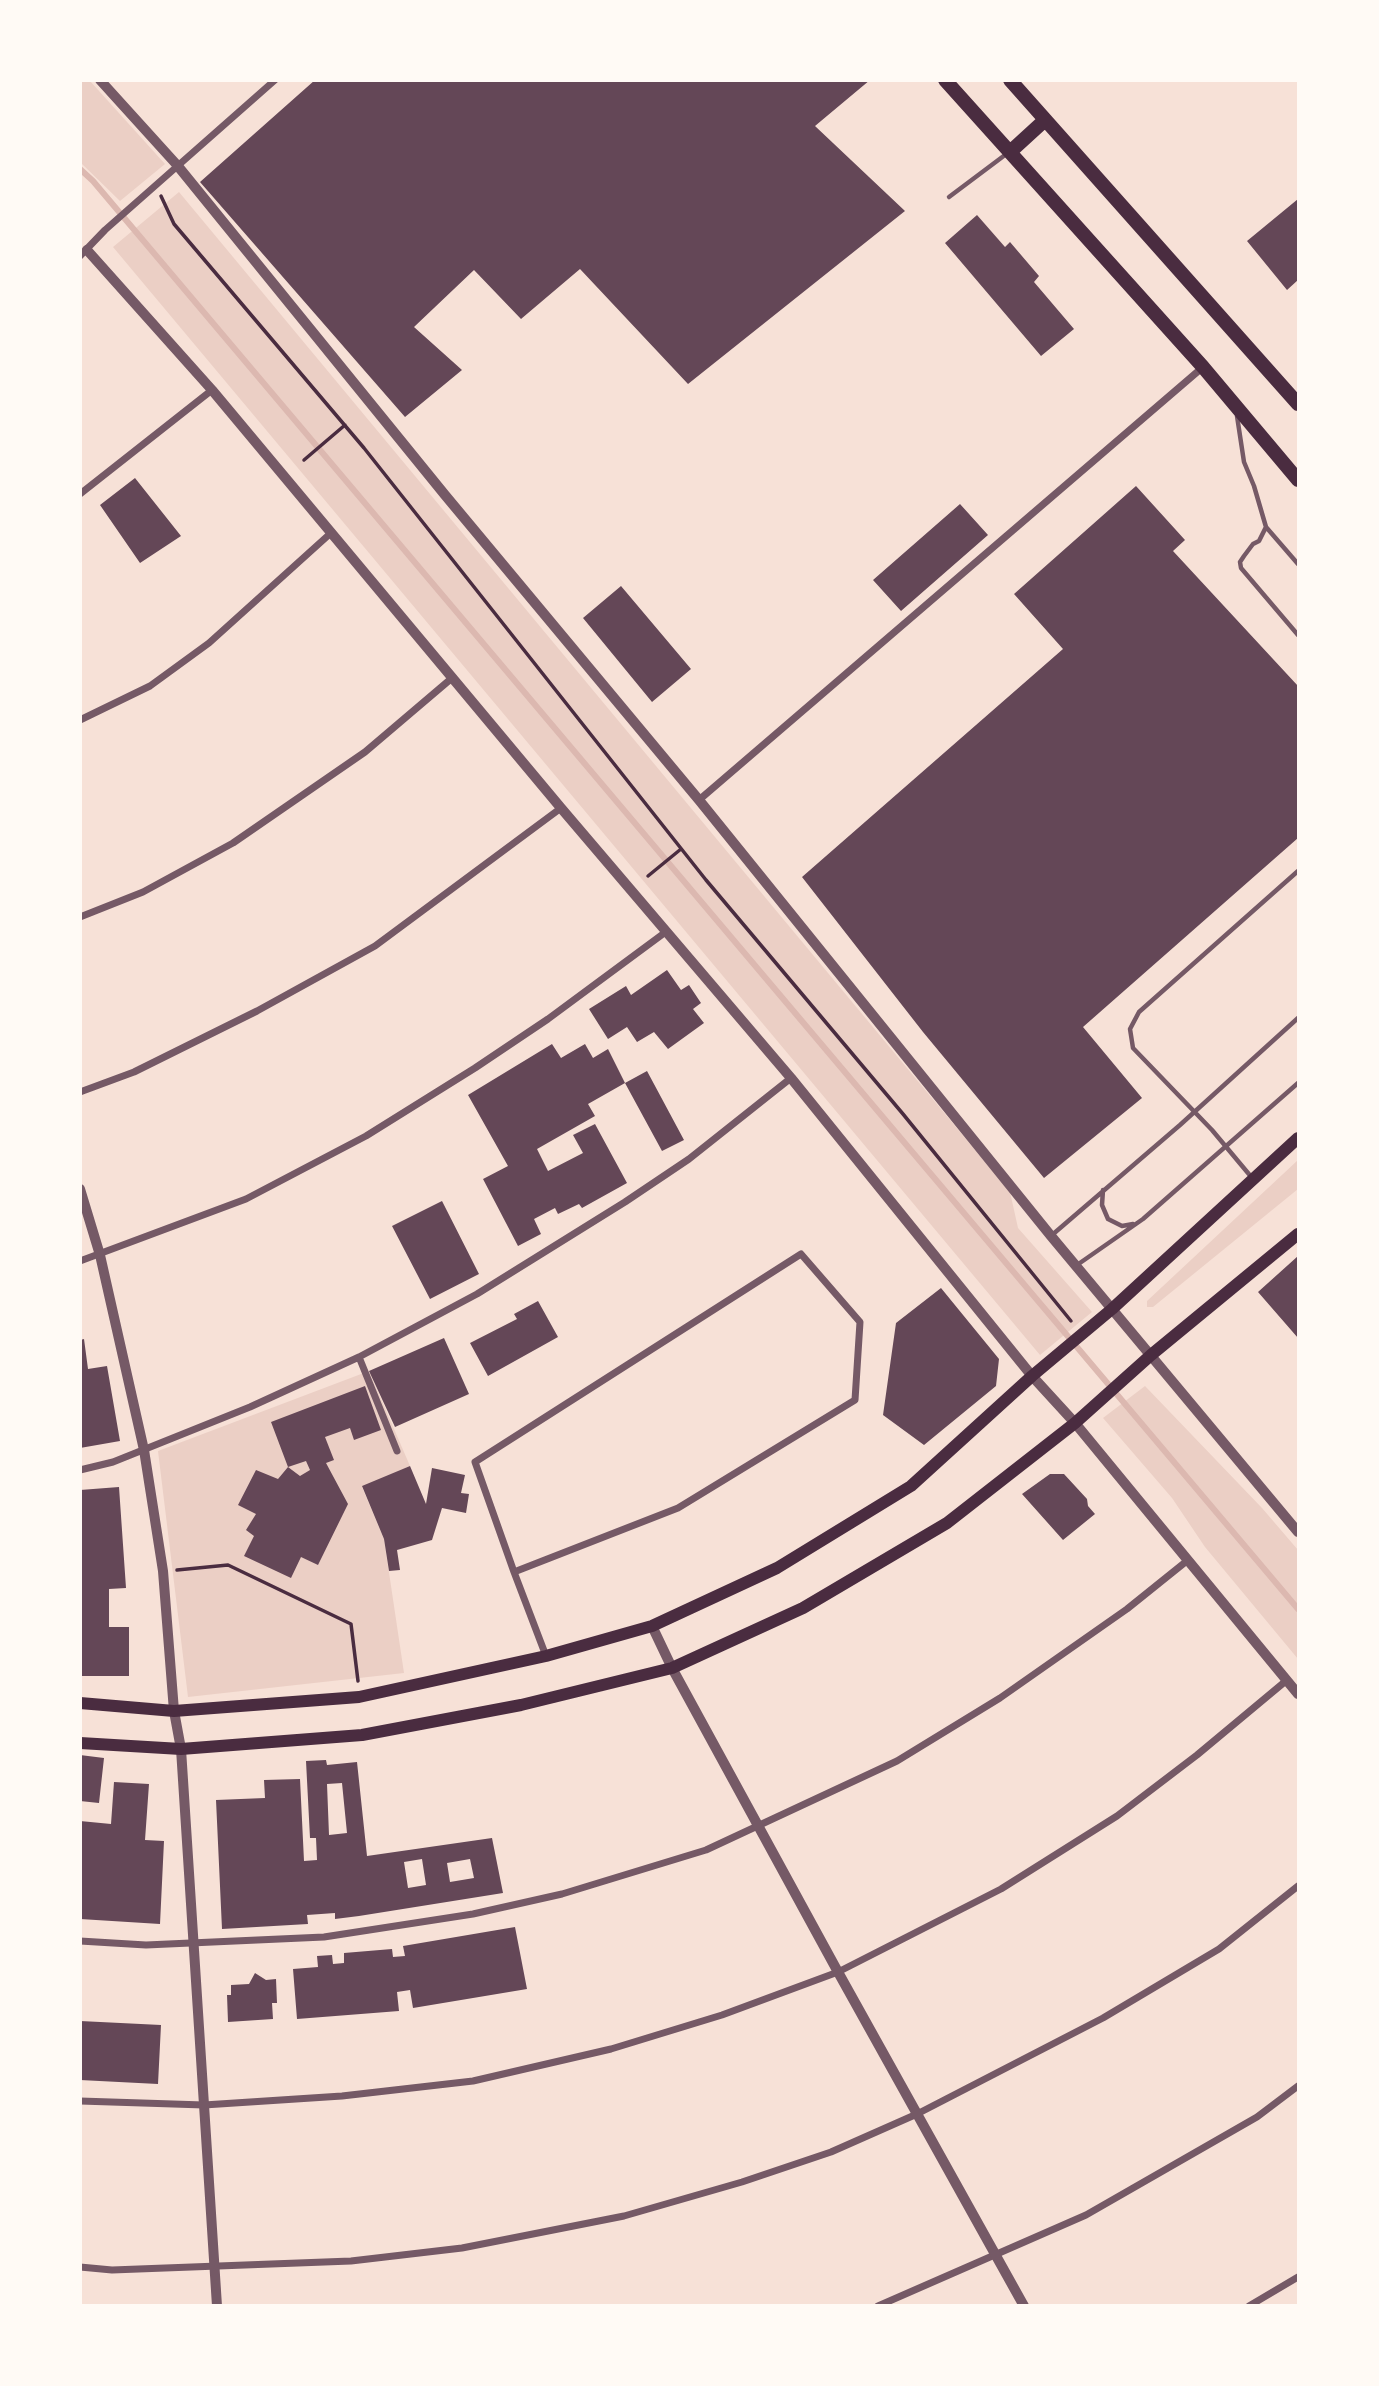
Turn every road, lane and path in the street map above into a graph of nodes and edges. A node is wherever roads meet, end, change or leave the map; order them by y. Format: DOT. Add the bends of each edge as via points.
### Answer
graph roads {
  1 [pos="100,80"];
  2 [pos="275,80"];
  3 [pos="944,80"];
  4 [pos="1010,80"];
  5 [pos="1045,120"];
  6 [pos="1010,152"];
  7 [pos="177,166"];
  8 [pos="156,185"];
  9 [pos="949,197"];
  10 [pos="84,253"];
  11 [pos="1203,367"];
  12 [pos="212,390"];
  13 [pos="1297,399"];
  14 [pos="1235,404"];
  15 [pos="345,425"];
  16 [pos="304,460"];
  17 [pos="1298,480"];
  18 [pos="80,494"];
  19 [pos="1266,527"];
  20 [pos="332,532"];
  21 [pos="1298,564"];
  22 [pos="1298,635"];
  23 [pos="452,678"];
  24 [pos="80,720"];
  25 [pos="699,800"];
  26 [pos="561,808"];
  27 [pos="681,849"];
  28 [pos="1298,871"];
  29 [pos="648,876"];
  30 [pos="80,917"];
  31 [pos="667,931"];
  32 [pos="1298,1018"];
  33 [pos="791,1078"];
  34 [pos="1298,1083"];
  35 [pos="80,1092"];
  36 [pos="1194,1111"];
  37 [pos="1298,1138"];
  38 [pos="1226,1146"];
  39 [pos="1254,1180"];
  40 [pos="80,1189"];
  41 [pos="1104,1189"];
  42 [pos="1137,1223"];
  43 [pos="1298,1234"];
  44 [pos="1051,1236"];
  45 [pos="100,1255"];
  46 [pos="80,1261"];
  47 [pos="1076,1266"];
  48 [pos="1112,1309"];
  49 [pos="1087,1331"];
  50 [pos="1151,1355"];
  51 [pos="359,1357"];
  52 [pos="1032,1377"];
  53 [pos="1074,1423"];
  54 [pos="144,1450"];
  55 [pos="397,1451"];
  56 [pos="80,1470"];
  57 [pos="1298,1532"];
  58 [pos="1188,1560"];
  59 [pos="163,1571"];
  60 [pos="514,1572"];
  61 [pos="652,1626"];
  62 [pos="546,1656"];
  63 [pos="672,1668"];
  64 [pos="1287,1680"];
  65 [pos="1298,1694"];
  66 [pos="359,1696"];
  67 [pos="80,1703"];
  68 [pos="174,1711"];
  69 [pos="80,1743"];
  70 [pos="181,1749"];
  71 [pos="758,1825"];
  72 [pos="1298,1886"];
  73 [pos="80,1941"];
  74 [pos="194,1943"];
  75 [pos="838,1972"];
  76 [pos="1298,2086"];
  77 [pos="80,2101"];
  78 [pos="204,2105"];
  79 [pos="917,2114"];
  80 [pos="996,2255"];
  81 [pos="215,2266"];
  82 [pos="80,2267"];
  83 [pos="1298,2277"];
  84 [pos="217,2305"];
  85 [pos="878,2305"];
  86 [pos="1024,2305"];
  87 [pos="1250,2305"];
  1 -- 7 [label="street"];
  2 -- 7 [label="street"];
  3 -- 6 [label="highway"];
  4 -- 5 [label="highway"];
  5 -- 6 [label="highway"];
  5 -- 13 [label="highway"];
  6 -- 9 [label="lane"];
  6 -- 11 [label="highway"];
  7 -- 8 [label="street"];
  7 -- 25 [label="street"];
  8 -- 10 [label="street"];
  8 -- 15 [label="path" via="174,224"];
  10 -- 12 [label="street"];
  11 -- 14 [label="highway"];
  11 -- 25 [label="street"];
  12 -- 18 [label="street"];
  12 -- 20 [label="street"];
  14 -- 17 [label="highway"];
  14 -- 19 [label="lane" via="1244,462"];
  15 -- 16 [label="path"];
  15 -- 27 [label="path"];
  19 -- 21 [label="lane"];
  19 -- 22 [label="lane" via="1240,562 1241,568"];
  20 -- 23 [label="street"];
  20 -- 24 [label="street" via="209,643 150,686"];
  23 -- 26 [label="street"];
  23 -- 30 [label="street" via="365,752 233,843 142,892"];
  25 -- 44 [label="street"];
  26 -- 31 [label="street"];
  26 -- 35 [label="street" via="375,946 134,1072"];
  27 -- 29 [label="path"];
  27 -- 49 [label="path"];
  28 -- 36 [label="lane" via="1133,1020 1133,1048"];
  31 -- 33 [label="street"];
  31 -- 45 [label="street" via="548,1019 366,1136 246,1199"];
  32 -- 36 [label="lane"];
  33 -- 51 [label="street" via="689,1159 625,1202 477,1294"];
  33 -- 52 [label="street"];
  34 -- 38 [label="lane"];
  36 -- 38 [label="lane"];
  36 -- 41 [label="lane"];
  37 -- 39 [label="main road"];
  38 -- 39 [label="lane"];
  38 -- 42 [label="lane"];
  39 -- 48 [label="main road"];
  40 -- 45 [label="street"];
  41 -- 42 [label="lane" via="1102,1205 1108,1219 1122,1226"];
  41 -- 44 [label="lane"];
  42 -- 47 [label="lane"];
  43 -- 50 [label="main road"];
  44 -- 47 [label="street"];
  45 -- 46 [label="street"];
  45 -- 54 [label="street"];
  47 -- 48 [label="street"];
  48 -- 49 [label="main road"];
  48 -- 50 [label="street"];
  49 -- 52 [label="main road"];
  50 -- 53 [label="main road"];
  50 -- 57 [label="street"];
  51 -- 54 [label="street"];
  51 -- 55 [label="street"];
  52 -- 53 [label="street"];
  52 -- 61 [label="main road" via="911,1486 777,1568"];
  53 -- 58 [label="street"];
  53 -- 63 [label="main road" via="947,1523 803,1608"];
  54 -- 56 [label="street"];
  54 -- 59 [label="street"];
  58 -- 64 [label="street"];
  58 -- 71 [label="street" via="1000,1698 897,1760"];
  59 -- 66 [label="path" via="228,1565 351,1624"];
  59 -- 68 [label="street"];
  60 -- 60 [label="street" via="475,1462 802,1254 860,1322 855,1400 678,1508"];
  60 -- 62 [label="street"];
  61 -- 62 [label="main road"];
  61 -- 63 [label="street"];
  62 -- 66 [label="main road"];
  63 -- 70 [label="main road" via="521,1705 362,1735"];
  63 -- 71 [label="street"];
  64 -- 65 [label="street"];
  64 -- 75 [label="street" via="1116,1816 1001,1889"];
  66 -- 68 [label="main road"];
  67 -- 68 [label="main road"];
  68 -- 70 [label="street"];
  69 -- 70 [label="main road"];
  70 -- 74 [label="street"];
  71 -- 74 [label="street" via="706,1850 562,1894 473,1914 324,1937"];
  71 -- 75 [label="street"];
  72 -- 79 [label="street" via="1219,1949 1102,2018"];
  73 -- 74 [label="street"];
  74 -- 78 [label="street"];
  75 -- 78 [label="street" via="611,2049 473,2081"];
  75 -- 79 [label="street"];
  76 -- 80 [label="street" via="1257,2117 1165,2172 1086,2215"];
  77 -- 78 [label="street"];
  78 -- 81 [label="street"];
  79 -- 80 [label="street"];
  79 -- 81 [label="street" via="831,2152 624,2216 462,2248 375,2258"];
  80 -- 85 [label="street"];
  80 -- 86 [label="street"];
  81 -- 82 [label="street"];
  81 -- 84 [label="street"];
  83 -- 87 [label="street"];
}
